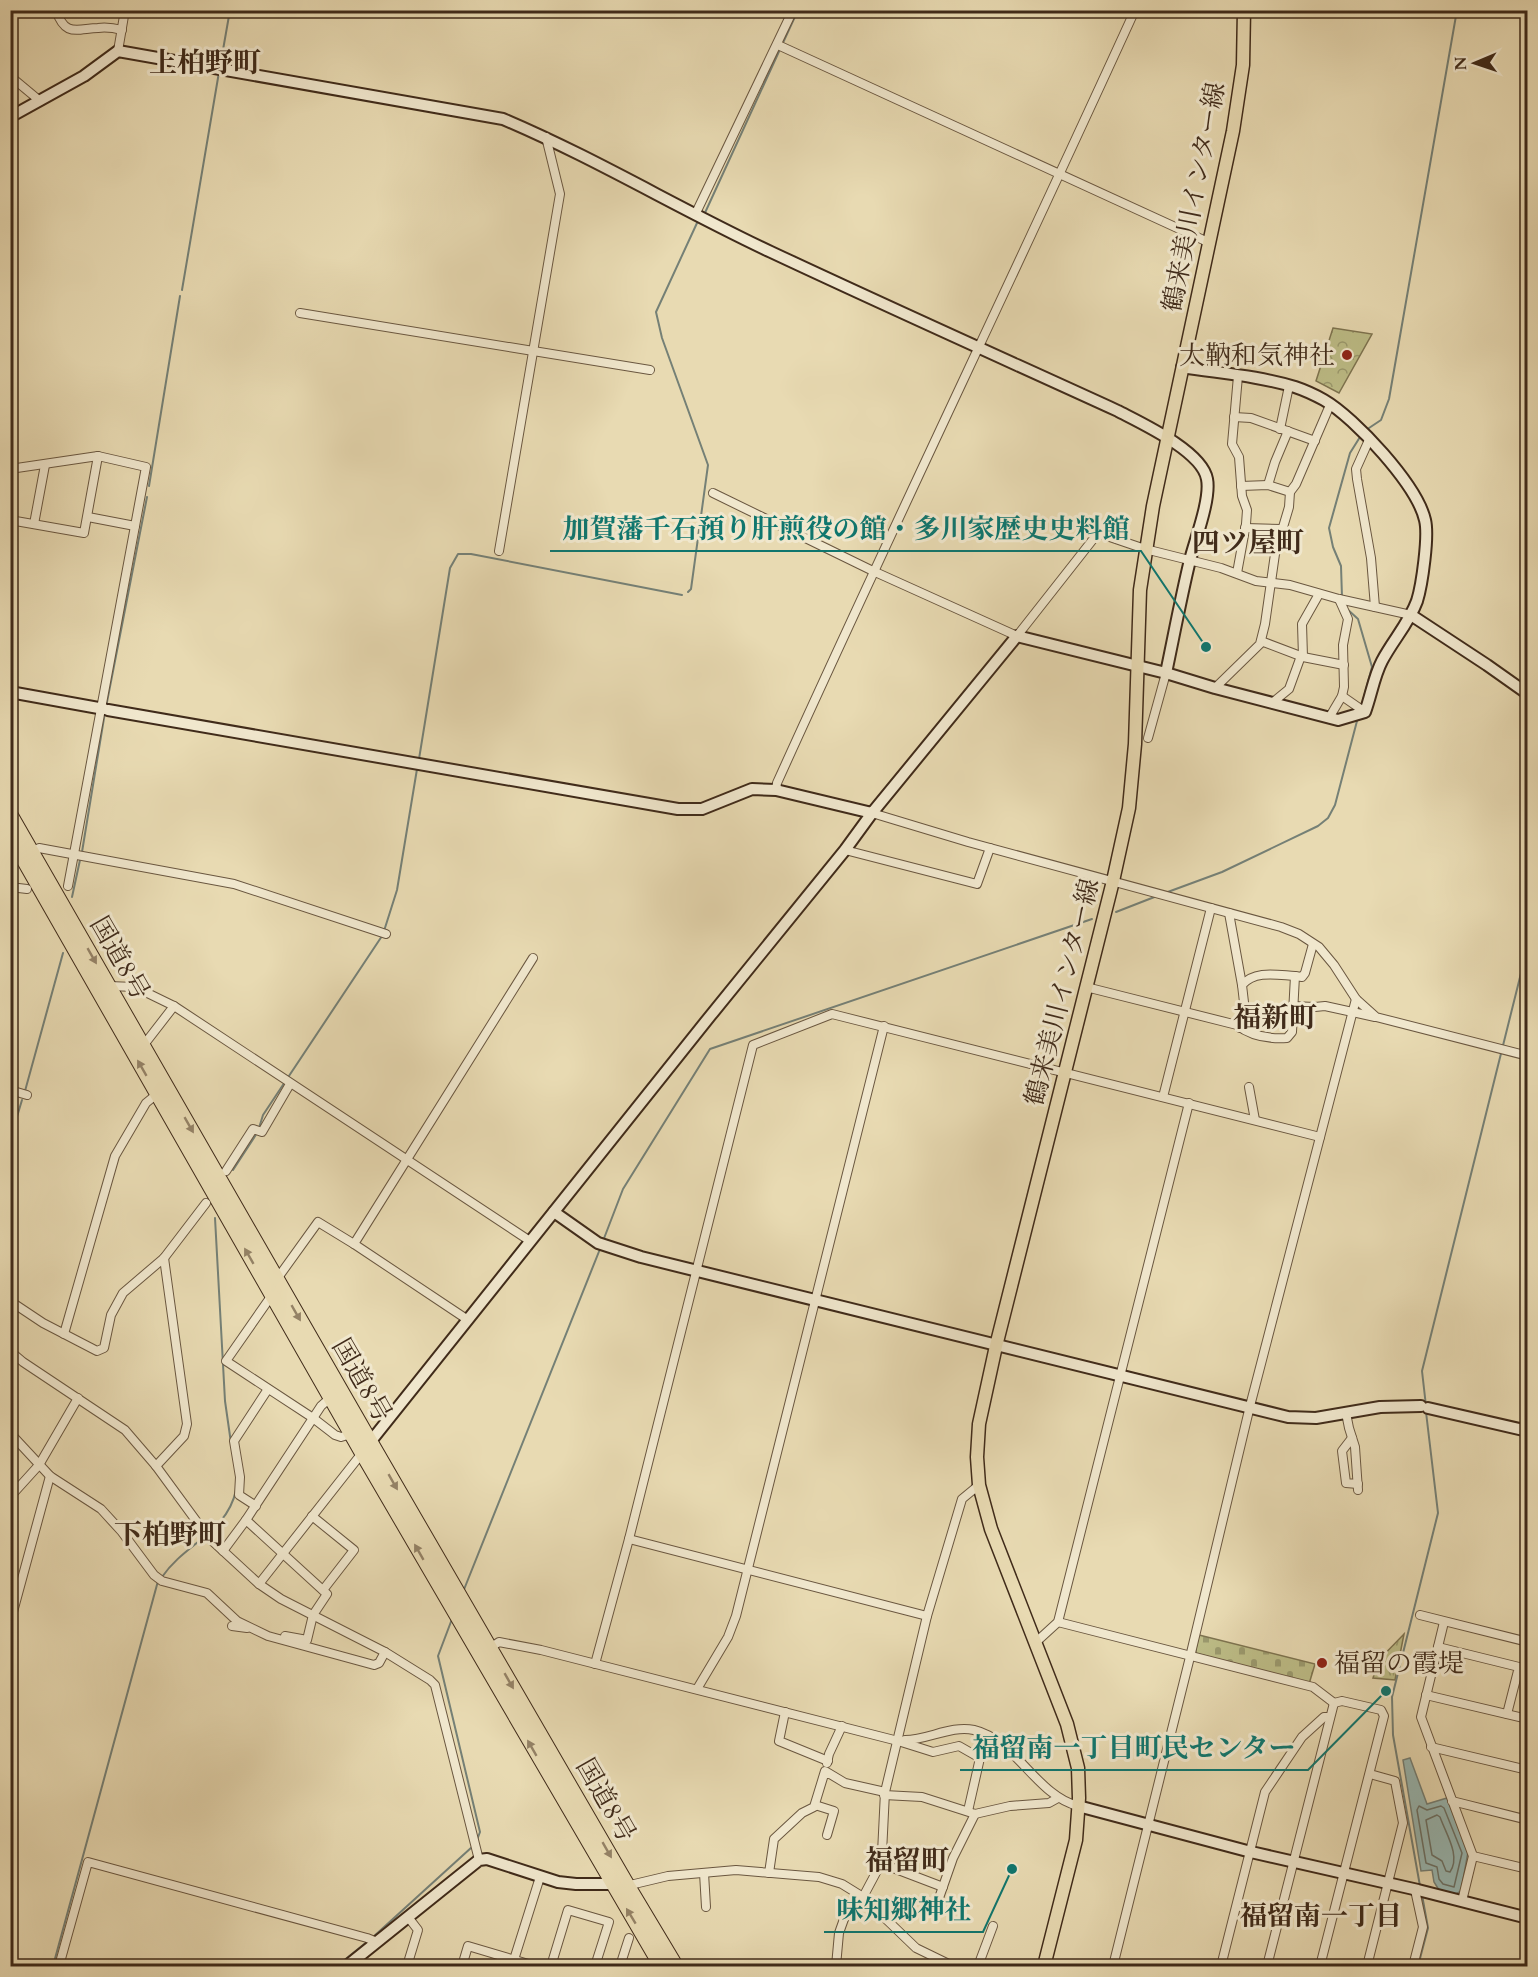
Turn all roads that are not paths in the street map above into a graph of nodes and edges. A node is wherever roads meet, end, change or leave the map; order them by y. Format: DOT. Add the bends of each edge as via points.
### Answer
graph roads {
  1 [pos="56,10"];
  2 [pos="125,10"];
  3 [pos="794,10"];
  4 [pos="1134,10"];
  5 [pos="1244,10"];
  6 [pos="122,30"];
  7 [pos="780,46"];
  8 [pos="118,51"];
  9 [pos="10,76"];
  10 [pos="40,101"];
  11 [pos="10,117"];
  12 [pos="546,137"];
  13 [pos="1060,175"];
  14 [pos="695,215"];
  15 [pos="1210,243"];
  16 [pos="300,313"];
  17 [pos="980,347"];
  18 [pos="534,352"];
  19 [pos="1182,367"];
  20 [pos="650,370"];
  21 [pos="1238,376"];
  22 [pos="1289,386"];
  23 [pos="1330,405"];
  24 [pos="1234,417"];
  25 [pos="1284,430"];
  26 [pos="1167,436"];
  27 [pos="1369,440"];
  28 [pos="1315,441"];
  29 [pos="98,456"];
  30 [pos="45,465"];
  31 [pos="10,469"];
  32 [pos="1268,485"];
  33 [pos="1241,486"];
  34 [pos="1290,492"];
  35 [pos="713,493"];
  36 [pos="88,517"];
  37 [pos="10,520"];
  38 [pos="34,524"];
  39 [pos="135,526"];
  40 [pos="1245,528"];
  41 [pos="1282,529"];
  42 [pos="1145,549"];
  43 [pos="499,551"];
  44 [pos="1190,560"];
  45 [pos="873,571"];
  46 [pos="1236,573"];
  47 [pos="1270,581"];
  48 [pos="1319,594"];
  49 [pos="1339,599"];
  50 [pos="1374,606"];
  51 [pos="1411,615"];
  52 [pos="1017,636"];
  53 [pos="1261,641"];
  54 [pos="1302,656"];
  55 [pos="1344,665"];
  56 [pos="1137,666"];
  57 [pos="1166,673"];
  58 [pos="1215,688"];
  59 [pos="10,692"];
  60 [pos="1527,694"];
  61 [pos="1342,696"];
  62 [pos="1272,703"];
  63 [pos="104,709"];
  64 [pos="1365,712"];
  65 [pos="1329,718"];
  66 [pos="1148,738"];
  67 [pos="776,790"];
  68 [pos="872,813"];
  69 [pos="10,814"];
  70 [pos="10,836"];
  71 [pos="990,848"];
  72 [pos="845,850"];
  73 [pos="32,852"];
  74 [pos="74,855"];
  75 [pos="1113,881"];
  76 [pos="68,886"];
  77 [pos="10,887"];
  78 [pos="27,890"];
  79 [pos="1210,908"];
  80 [pos="1229,913"];
  81 [pos="382,933"];
  82 [pos="1313,944"];
  83 [pos="533,958"];
  84 [pos="1295,976"];
  85 [pos="1242,985"];
  86 [pos="109,986"];
  87 [pos="1086,987"];
  88 [pos="1356,999"];
  89 [pos="174,1006"];
  90 [pos="1293,1006"];
  91 [pos="1185,1012"];
  92 [pos="1352,1012"];
  93 [pos="1376,1017"];
  94 [pos="884,1026"];
  95 [pos="1240,1028"];
  96 [pos="143,1046"];
  97 [pos="1527,1056"];
  98 [pos="1065,1072"];
  99 [pos="287,1082"];
  100 [pos="1249,1087"];
  101 [pos="10,1090"];
  102 [pos="158,1094"];
  103 [pos="27,1095"];
  104 [pos="1163,1097"];
  105 [pos="1189,1103"];
  106 [pos="1255,1120"];
  107 [pos="1320,1137"];
  108 [pos="408,1161"];
  109 [pos="226,1171"];
  110 [pos="206,1203"];
  111 [pos="554,1212"];
  112 [pos="530,1241"];
  113 [pos="354,1244"];
  114 [pos="164,1258"];
  115 [pos="696,1271"];
  116 [pos="277,1280"];
  117 [pos="272,1295"];
  118 [pos="815,1300"];
  119 [pos="10,1301"];
  120 [pos="468,1320"];
  121 [pos="64,1334"];
  122 [pos="996,1346"];
  123 [pos="10,1351"];
  124 [pos="1120,1377"];
  125 [pos="268,1389"];
  126 [pos="78,1398"];
  127 [pos="330,1398"];
  128 [pos="1250,1407"];
  129 [pos="1346,1413"];
  130 [pos="313,1418"];
  131 [pos="1527,1431"];
  132 [pos="10,1433"];
  133 [pos="351,1434"];
  134 [pos="1352,1438"];
  135 [pos="366,1447"];
  136 [pos="39,1465"];
  137 [pos="156,1466"];
  138 [pos="50,1476"];
  139 [pos="980,1485"];
  140 [pos="10,1497"];
  141 [pos="256,1506"];
  142 [pos="312,1516"];
  143 [pos="246,1520"];
  144 [pos="629,1539"];
  145 [pos="223,1551"];
  146 [pos="282,1554"];
  147 [pos="748,1570"];
  148 [pos="259,1584"];
  149 [pos="322,1590"];
  150 [pos="313,1615"];
  151 [pos="1420,1615"];
  152 [pos="927,1616"];
  153 [pos="1058,1622"];
  154 [pos="1444,1622"];
  155 [pos="10,1623"];
  156 [pos="232,1626"];
  157 [pos="256,1630"];
  158 [pos="1527,1642"];
  159 [pos="1035,1643"];
  160 [pos="1438,1647"];
  161 [pos="490,1648"];
  162 [pos="385,1652"];
  163 [pos="1190,1657"];
  164 [pos="595,1664"];
  165 [pos="697,1689"];
  166 [pos="1426,1695"];
  167 [pos="1334,1703"];
  168 [pos="785,1712"];
  169 [pos="1507,1714"];
  170 [pos="1330,1717"];
  171 [pos="1527,1719"];
  172 [pos="842,1726"];
  173 [pos="990,1737"];
  174 [pos="898,1741"];
  175 [pos="1431,1747"];
  176 [pos="980,1758"];
  177 [pos="828,1761"];
  178 [pos="1527,1770"];
  179 [pos="825,1771"];
  180 [pos="1370,1774"];
  181 [pos="885,1793"];
  182 [pos="1058,1798"];
  183 [pos="1452,1801"];
  184 [pos="815,1805"];
  185 [pos="1078,1806"];
  186 [pos="971,1812"];
  187 [pos="1527,1820"];
  188 [pos="1148,1824"];
  189 [pos="827,1834"];
  190 [pos="1251,1852"];
  191 [pos="478,1856"];
  192 [pos="1473,1856"];
  193 [pos="1293,1861"];
  194 [pos="880,1863"];
  195 [pos="1527,1869"];
  196 [pos="704,1873"];
  197 [pos="769,1873"];
  198 [pos="1343,1874"];
  199 [pos="540,1877"];
  200 [pos="611,1884"];
  201 [pos="1388,1884"];
  202 [pos="628,1886"];
  203 [pos="943,1887"];
  204 [pos="1419,1891"];
  205 [pos="863,1896"];
  206 [pos="939,1898"];
  207 [pos="1462,1901"];
  208 [pos="706,1907"];
  209 [pos="408,1917"];
  210 [pos="1527,1918"];
  211 [pos="993,1926"];
  212 [pos="629,1938"];
  213 [pos="373,1940"];
  214 [pos="513,1964"];
  215 [pos="59,1966"];
  216 [pos="348,1966"];
  217 [pos="407,1966"];
  218 [pos="462,1966"];
  219 [pos="535,1966"];
  220 [pos="551,1966"];
  221 [pos="596,1966"];
  222 [pos="620,1966"];
  223 [pos="661,1966"];
  224 [pos="676,1966"];
  225 [pos="836,1966"];
  226 [pos="953,1966"];
  227 [pos="978,1966"];
  228 [pos="1044,1966"];
  229 [pos="1113,1966"];
  230 [pos="1221,1966"];
  231 [pos="1267,1966"];
  232 [pos="1320,1966"];
  233 [pos="1369,1966"];
  234 [pos="1413,1966"];
  1 -- 6 [label="street" via="67,29"];
  2 -- 6 [label="street"];
  3 -- 7 [label="street"];
  4 -- 13 [label="street"];
  5 -- 15 [label="main road, 鶴来美川インター線" via="1243,65"];
  6 -- 8 [label="street"];
  7 -- 13 [label="street"];
  7 -- 14 [label="street"];
  8 -- 10 [label="street"];
  8 -- 12 [label="street" via="503,119"];
  9 -- 10 [label="street"];
  10 -- 11 [label="street"];
  12 -- 14 [label="street"];
  12 -- 18 [label="street" via="560,194"];
  13 -- 15 [label="street"];
  13 -- 17 [label="street"];
  14 -- 17 [label="street"];
  15 -- 19 [label="main road, 鶴来美川インター線"];
  16 -- 18 [label="street"];
  17 -- 26 [label="street"];
  17 -- 45 [label="street"];
  18 -- 20 [label="street"];
  18 -- 43 [label="street"];
  19 -- 21 [label="street"];
  19 -- 26 [label="main road, 鶴来美川インター線"];
  21 -- 22 [label="street"];
  21 -- 24 [label="street"];
  22 -- 23 [label="street"];
  22 -- 25 [label="street"];
  23 -- 27 [label="street"];
  23 -- 28 [label="street"];
  24 -- 25 [label="street" via="1251,418"];
  24 -- 33 [label="street" via="1232,444 1239,457"];
  25 -- 28 [label="street"];
  25 -- 32 [label="street"];
  26 -- 42 [label="main road, 鶴来美川インター線"];
  26 -- 44 [label="street" via="1192,458 1207,479 1205,507"];
  27 -- 50 [label="street" via="1356,479 1371,558"];
  27 -- 51 [label="street" via="1408,485 1426,522 1425,554"];
  28 -- 34 [label="street"];
  29 -- 30 [label="street"];
  29 -- 36 [label="street"];
  29 -- 39 [label="street" via="147,467"];
  30 -- 31 [label="street"];
  30 -- 38 [label="street"];
  32 -- 33 [label="street"];
  32 -- 34 [label="street"];
  33 -- 40 [label="street" via="1247,510"];
  34 -- 41 [label="street"];
  35 -- 45 [label="street"];
  36 -- 38 [label="street" via="84,533"];
  36 -- 39 [label="street"];
  37 -- 38 [label="street"];
  39 -- 63 [label="street"];
  40 -- 41 [label="street"];
  40 -- 46 [label="street"];
  41 -- 47 [label="street"];
  42 -- 44 [label="street"];
  42 -- 52 [label="street" via="1098,533"];
  42 -- 56 [label="main road, 鶴来美川インター線"];
  44 -- 46 [label="street"];
  44 -- 57 [label="street"];
  45 -- 52 [label="street"];
  45 -- 67 [label="street"];
  46 -- 47 [label="street" via="1256,581"];
  47 -- 48 [label="street"];
  47 -- 53 [label="street"];
  48 -- 49 [label="street"];
  48 -- 54 [label="street" via="1302,624"];
  49 -- 50 [label="street"];
  49 -- 55 [label="street" via="1348,619"];
  50 -- 51 [label="street"];
  51 -- 60 [label="street"];
  51 -- 64 [label="street" via="1382,662"];
  52 -- 56 [label="street"];
  52 -- 68 [label="street"];
  53 -- 54 [label="street"];
  53 -- 58 [label="street"];
  54 -- 55 [label="street"];
  54 -- 62 [label="street" via="1289,689"];
  55 -- 61 [label="street"];
  56 -- 57 [label="street"];
  56 -- 75 [label="main road, 鶴来美川インター線" via="1129,808"];
  57 -- 58 [label="street"];
  57 -- 66 [label="street"];
  58 -- 62 [label="street"];
  59 -- 63 [label="street"];
  61 -- 64 [label="street"];
  61 -- 65 [label="street"];
  62 -- 65 [label="street"];
  63 -- 67 [label="street" via="678,809 702,809 752,789"];
  63 -- 74 [label="street"];
  64 -- 65 [label="street" via="1338,720"];
  67 -- 68 [label="street"];
  68 -- 71 [label="street"];
  68 -- 72 [label="street"];
  69 -- 73 [label="highway, 国道8号"];
  102 -- 70 [label="highway, 国道8号, one-way"];
  71 -- 72 [label="street" via="977,884"];
  71 -- 75 [label="street"];
  72 -- 111 [label="street"];
  73 -- 74 [label="street" via="39,848"];
  73 -- 86 [label="highway, 国道8号, one-way"];
  74 -- 76 [label="street"];
  74 -- 81 [label="street" via="234,884"];
  75 -- 79 [label="street"];
  75 -- 87 [label="main road, 鶴来美川インター線"];
  77 -- 78 [label="street"];
  79 -- 80 [label="street"];
  79 -- 91 [label="street"];
  80 -- 82 [label="street" via="1281,927"];
  80 -- 85 [label="street"];
  82 -- 84 [label="street" via="1305,973"];
  82 -- 88 [label="street" via="1334,965"];
  83 -- 108 [label="street"];
  84 -- 85 [label="street" via="1257,975"];
  84 -- 90 [label="street"];
  85 -- 95 [label="street" via="1245,1011"];
  86 -- 89 [label="street" via="135,987"];
  86 -- 96 [label="highway, 国道8号"];
  87 -- 91 [label="street"];
  87 -- 98 [label="main road, 鶴来美川インター線"];
  88 -- 92 [label="street"];
  88 -- 93 [label="street"];
  89 -- 96 [label="street"];
  89 -- 99 [label="street"];
  90 -- 92 [label="street" via="1325,1006"];
  90 -- 95 [label="street" via="1292,1032 1287,1038 1255,1035"];
  91 -- 95 [label="street"];
  91 -- 104 [label="street"];
  92 -- 93 [label="street"];
  92 -- 107 [label="street"];
  93 -- 97 [label="street"];
  94 -- 98 [label="street"];
  94 -- 115 [label="street" via="832,1014 753,1045"];
  94 -- 118 [label="street"];
  96 -- 116 [label="highway, 国道8号, one-way"];
  98 -- 104 [label="street"];
  98 -- 122 [label="main road, 鶴来美川インター線"];
  99 -- 108 [label="street"];
  99 -- 109 [label="street" via="262,1132 258,1130"];
  100 -- 106 [label="street"];
  101 -- 103 [label="street"];
  117 -- 102 [label="highway, 国道8号, one-way"];
  102 -- 121 [label="street" via="146,1103 116,1156"];
  104 -- 105 [label="street"];
  105 -- 106 [label="street"];
  105 -- 124 [label="street"];
  106 -- 107 [label="street"];
  107 -- 128 [label="street"];
  108 -- 112 [label="street"];
  108 -- 113 [label="street"];
  110 -- 114 [label="street"];
  111 -- 112 [label="street"];
  111 -- 115 [label="street" via="602,1245"];
  112 -- 120 [label="street"];
  113 -- 116 [label="street" via="318,1222"];
  113 -- 120 [label="street"];
  114 -- 121 [label="street" via="123,1293 111,1315 104,1348 97,1351"];
  114 -- 137 [label="street" via="187,1424 184,1436"];
  115 -- 118 [label="street"];
  115 -- 144 [label="street"];
  116 -- 135 [label="highway, 国道8号, one-way"];
  117 -- 125 [label="street" via="226,1362"];
  117 -- 127 [label="highway, 国道8号"];
  118 -- 122 [label="street"];
  118 -- 147 [label="street"];
  119 -- 121 [label="street"];
  120 -- 135 [label="street"];
  122 -- 124 [label="street"];
  122 -- 139 [label="main road, 鶴来美川インター線" via="979,1424"];
  123 -- 126 [label="street"];
  124 -- 128 [label="street"];
  124 -- 153 [label="street"];
  125 -- 130 [label="street"];
  125 -- 141 [label="street" via="234,1442 239,1495"];
  126 -- 136 [label="street"];
  126 -- 137 [label="street" via="125,1430"];
  127 -- 130 [label="street"];
  127 -- 133 [label="highway, 国道8号"];
  128 -- 129 [label="street" via="1288,1417 1316,1419"];
  128 -- 163 [label="street"];
  129 -- 131 [label="street" via="1380,1407 1425,1407"];
  129 -- 134 [label="street"];
  130 -- 133 [label="street" via="335,1435"];
  130 -- 141 [label="street"];
  132 -- 136 [label="street"];
  133 -- 135 [label="highway, 国道8号"];
  134 -- 134 [label="street" via="1355,1447 1358,1487 1346,1483 1342,1451"];
  135 -- 142 [label="street"];
  135 -- 161 [label="highway, 国道8号, one-way"];
  200 -- 135 [label="highway, 国道8号, one-way" via="448,1603"];
  136 -- 138 [label="street"];
  136 -- 140 [label="street"];
  137 -- 145 [label="street"];
  138 -- 155 [label="street"];
  138 -- 157 [label="street" via="101,1509 162,1581 207,1593 237,1621"];
  139 -- 152 [label="street" via="962,1498"];
  139 -- 159 [label="main road, 鶴来美川インター線" via="991,1529"];
  141 -- 143 [label="street"];
  142 -- 146 [label="street"];
  142 -- 149 [label="street" via="354,1550"];
  143 -- 145 [label="street"];
  143 -- 146 [label="street"];
  144 -- 147 [label="street"];
  144 -- 164 [label="street"];
  145 -- 148 [label="street"];
  146 -- 148 [label="street"];
  146 -- 149 [label="street"];
  147 -- 152 [label="street"];
  147 -- 165 [label="street" via="728,1637"];
  148 -- 150 [label="street"];
  149 -- 150 [label="street" via="327,1594"];
  150 -- 157 [label="street" via="307,1640"];
  150 -- 162 [label="street"];
  151 -- 154 [label="street"];
  152 -- 174 [label="street"];
  153 -- 159 [label="street"];
  153 -- 163 [label="street"];
  154 -- 158 [label="street"];
  154 -- 160 [label="street"];
  156 -- 157 [label="street"];
  157 -- 162 [label="street" via="374,1665"];
  159 -- 185 [label="main road, 鶴来美川インター線" via="1074,1747"];
  160 -- 166 [label="street"];
  160 -- 169 [label="street" via="1519,1667"];
  161 -- 164 [label="street" via="499,1642"];
  161 -- 202 [label="highway, 国道8号, one-way"];
  162 -- 191 [label="street" via="435,1685"];
  163 -- 167 [label="street" via="1313,1687"];
  163 -- 188 [label="street"];
  164 -- 165 [label="street"];
  165 -- 168 [label="street"];
  166 -- 169 [label="street"];
  166 -- 175 [label="street" via="1421,1717"];
  167 -- 170 [label="street"];
  167 -- 180 [label="street" via="1342,1701 1381,1710 1384,1716"];
  168 -- 172 [label="street"];
  168 -- 177 [label="street" via="779,1741"];
  169 -- 171 [label="street"];
  170 -- 190 [label="street" via="1324,1717 1302,1737 1265,1792"];
  170 -- 193 [label="street"];
  172 -- 174 [label="street"];
  172 -- 177 [label="street"];
  173 -- 174 [label="street" via="953,1730"];
  173 -- 176 [label="street"];
  173 -- 182 [label="street"];
  174 -- 176 [label="street" via="933,1752 959,1746"];
  174 -- 181 [label="street"];
  175 -- 178 [label="street"];
  175 -- 183 [label="street"];
  176 -- 186 [label="street"];
  177 -- 179 [label="street"];
  179 -- 181 [label="street" via="845,1783"];
  179 -- 184 [label="street"];
  180 -- 198 [label="street"];
  180 -- 201 [label="street" via="1395,1781 1403,1823"];
  181 -- 186 [label="street" via="922,1797"];
  181 -- 194 [label="street"];
  182 -- 185 [label="street"];
  182 -- 186 [label="street" via="1049,1803"];
  183 -- 187 [label="street"];
  183 -- 192 [label="street"];
  184 -- 189 [label="street" via="834,1811"];
  184 -- 197 [label="street" via="774,1839"];
  185 -- 188 [label="street"];
  185 -- 228 [label="main road, 鶴来美川インター線" via="1076,1840"];
  186 -- 203 [label="street"];
  188 -- 190 [label="street"];
  188 -- 229 [label="street"];
  190 -- 193 [label="street"];
  190 -- 230 [label="street"];
  191 -- 199 [label="street"];
  191 -- 209 [label="street"];
  192 -- 195 [label="street"];
  192 -- 207 [label="street"];
  193 -- 198 [label="street"];
  193 -- 231 [label="street"];
  194 -- 203 [label="street"];
  194 -- 205 [label="street"];
  196 -- 197 [label="street"];
  196 -- 202 [label="street" via="668,1876"];
  196 -- 208 [label="street"];
  197 -- 205 [label="street" via="819,1877"];
  198 -- 201 [label="street"];
  198 -- 232 [label="street"];
  199 -- 200 [label="street" via="576,1884"];
  199 -- 214 [label="street"];
  200 -- 202 [label="street"];
  223 -- 200 [label="highway, 国道8号, one-way"];
  201 -- 204 [label="street"];
  201 -- 233 [label="street"];
  202 -- 224 [label="highway, 国道8号"];
  203 -- 206 [label="street"];
  204 -- 207 [label="street"];
  204 -- 234 [label="street" via="1423,1927"];
  205 -- 225 [label="street" via="844,1919"];
  205 -- 226 [label="street" via="916,1948"];
  207 -- 210 [label="street"];
  209 -- 213 [label="street"];
  209 -- 217 [label="street" via="418,1930"];
  211 -- 227 [label="street"];
  212 -- 222 [label="street"];
  213 -- 215 [label="street" via="88,1862"];
  213 -- 216 [label="street"];
  214 -- 218 [label="street" via="468,1946"];
  214 -- 219 [label="street"];
  220 -- 221 [label="street" via="568,1910 609,1922"];
}
